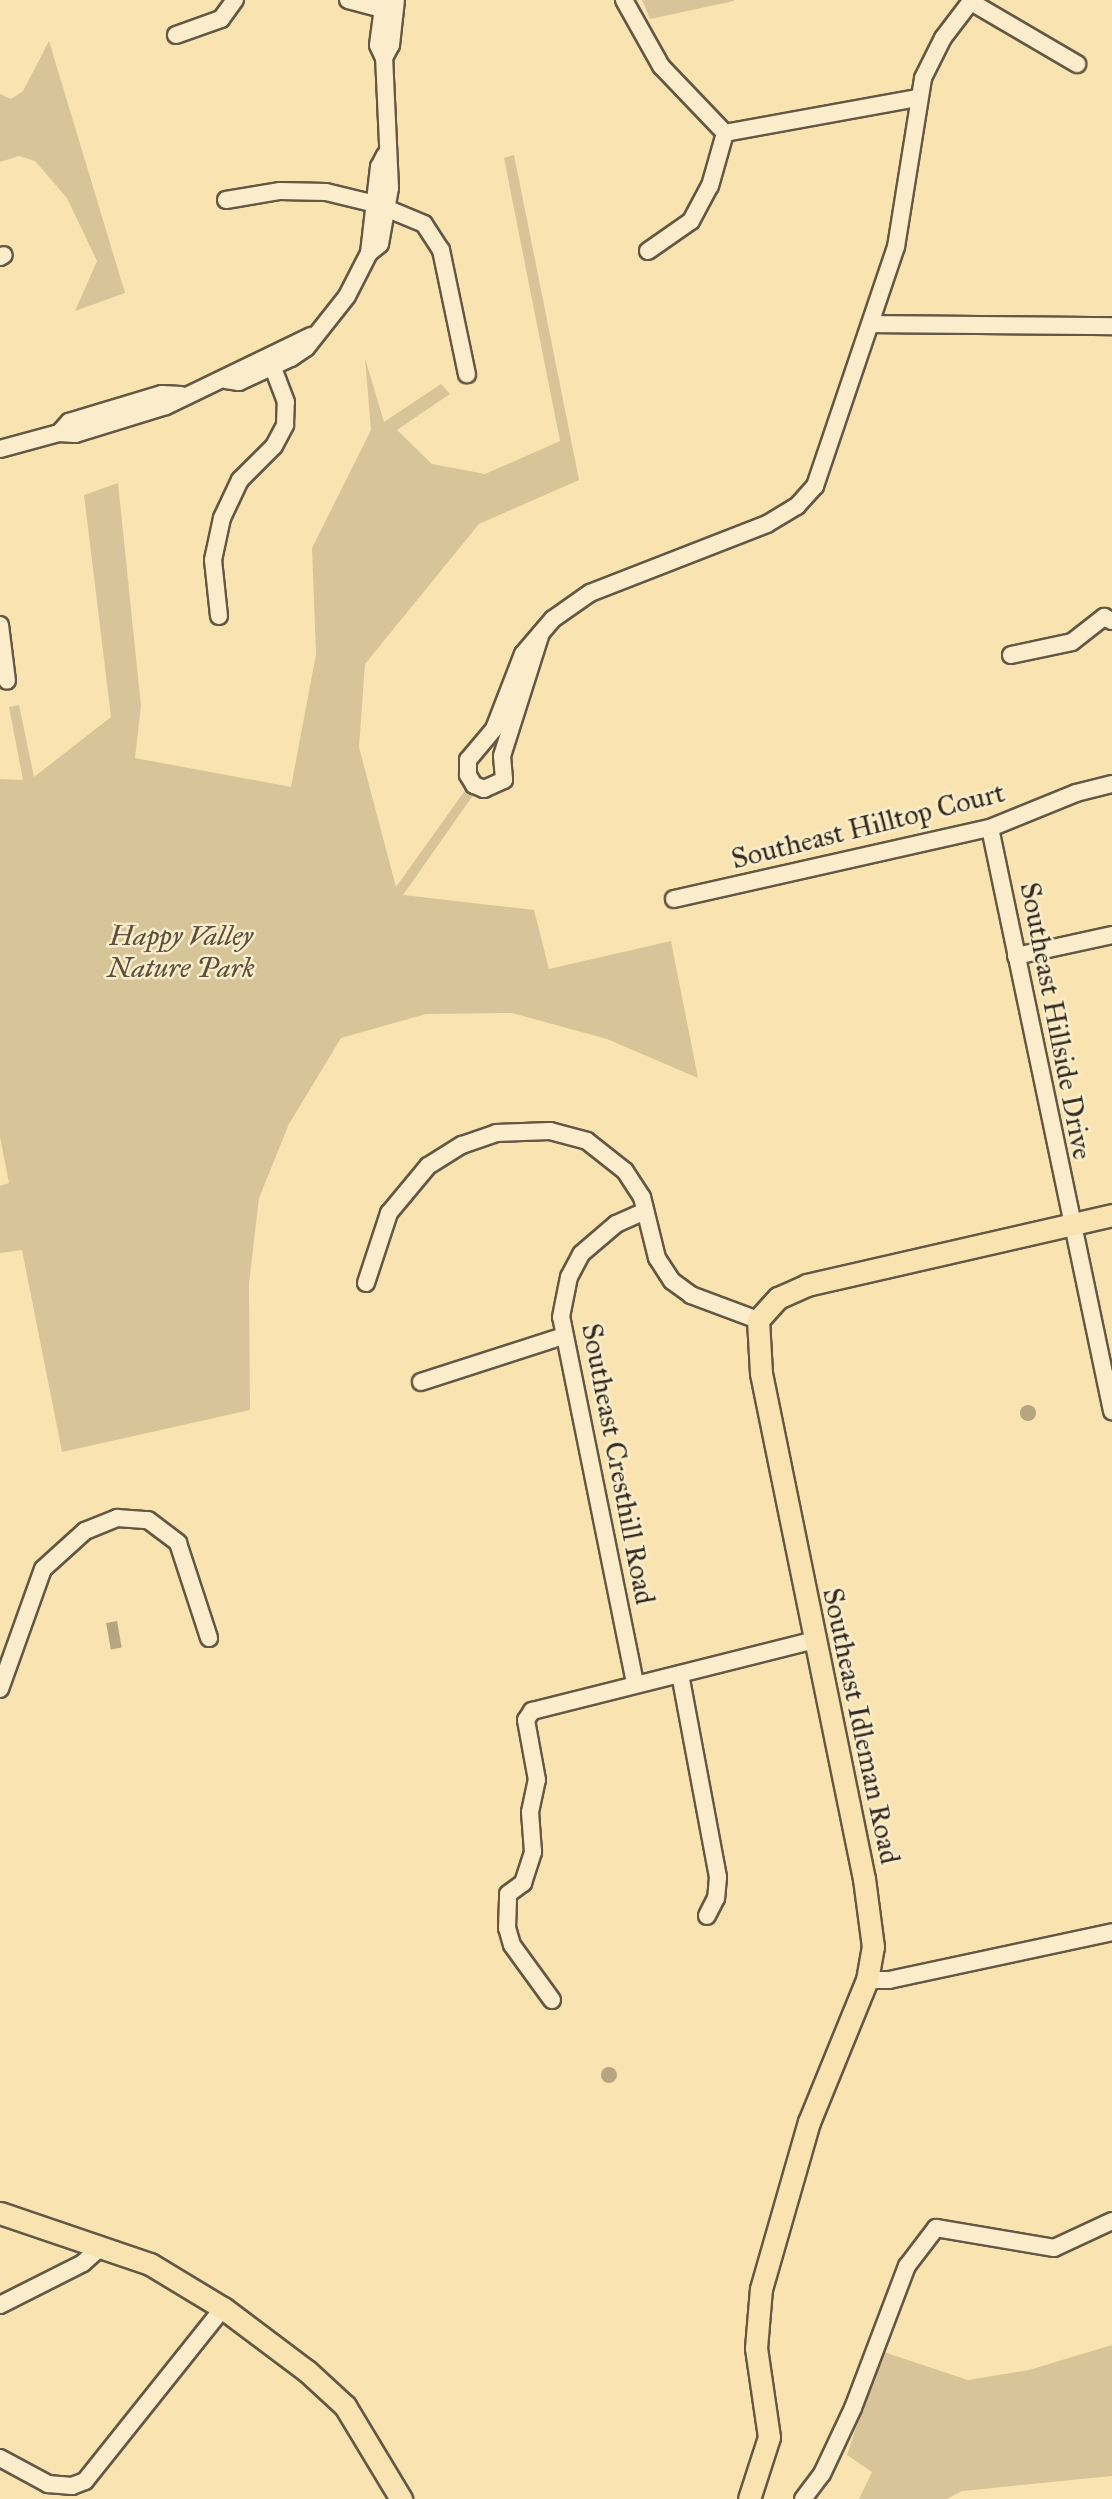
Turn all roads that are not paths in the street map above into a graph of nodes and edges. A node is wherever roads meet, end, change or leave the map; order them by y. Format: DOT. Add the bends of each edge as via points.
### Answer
graph roads {
  1 [pos="234,0"];
  2 [pos="348,0"];
  3 [pos="624,0"];
  4 [pos="972,1"];
  5 [pos="388,5"];
  6 [pos="176,35"];
  7 [pos="1077,64"];
  8 [pos="917,97"];
  9 [pos="724,133"];
  10 [pos="226,200"];
  11 [pos="382,206"];
  12 [pos="648,251"];
  13 [pos="872,324"];
  14 [pos="1112,326"];
  15 [pos="271,363"];
  16 [pos="467,374"];
  17 [pos="2,451"];
  18 [pos="219,616"];
  19 [pos="1108,619"];
  20 [pos="0,625"];
  21 [pos="541,633"];
  22 [pos="1011,655"];
  23 [pos="7,681"];
  24 [pos="1112,784"];
  25 [pos="990,828"];
  26 [pos="674,899"];
  27 [pos="1112,934"];
  28 [pos="1016,957"];
  29 [pos="645,1211"];
  30 [pos="1112,1215"];
  31 [pos="1070,1225"];
  32 [pos="366,1283"];
  33 [pos="758,1320"];
  34 [pos="564,1336"];
  35 [pos="421,1382"];
  36 [pos="1112,1411"];
  37 [pos="209,1638"];
  38 [pos="814,1640"];
  39 [pos="680,1674"];
  40 [pos="635,1683"];
  41 [pos="0,1689"];
  42 [pos="706,1916"];
  43 [pos="1112,1932"];
  44 [pos="867,1980"];
  45 [pos="552,2000"];
  46 [pos="0,2213"];
  47 [pos="1112,2221"];
  48 [pos="101,2247"];
  49 [pos="0,2305"];
  50 [pos="223,2308"];
  51 [pos="0,2458"];
  52 [pos="401,2499"];
  53 [pos="750,2499"];
  54 [pos="803,2499"];
  1 -- 6 [label="street" via="220,19"];
  2 -- 5 [label="street"];
  3 -- 9 [label="street" via="661,66"];
  4 -- 7 [label="street"];
  4 -- 8 [label="street" via="935,51"];
  5 -- 11 [label="street" via="378,45 384,58 385,155 379,167"];
  8 -- 9 [label="street"];
  8 -- 13 [label="street" via="905,208"];
  9 -- 12 [label="street" via="709,186 691,222"];
  10 -- 11 [label="street" via="300,190"];
  11 -- 15 [label="street" via="369,253 347,296 311,335"];
  11 -- 16 [label="street" via="425,224 437,238"];
  13 -- 14 [label="street"];
  13 -- 21 [label="street" via="825,463 815,486 797,506 767,524 590,593 566,608"];
  15 -- 17 [label="street" via="181,395 166,406"];
  15 -- 18 [label="street" via="286,402 285,425 274,446 240,480 222,518 213,560"];
  19 -- 22 [label="street" via="1072,642"];
  20 -- 23 [label="street"];
  21 -- 21 [label="street" via="523,654 494,729 468,760 468,775 474,785 484,789 503,780 502,757"];
  24 -- 25 [label="street, Southeast Hilltop Court" via="1076,793"];
  25 -- 26 [label="street, Southeast Hilltop Court"];
  25 -- 28 [label="street, Southeast Hillside Drive"];
  27 -- 28 [label="street"];
  28 -- 31 [label="street, Southeast Hillside Drive"];
  29 -- 32 [label="street" via="625,1171 587,1141 550,1131 496,1133 445,1154 413,1180 389,1213"];
  29 -- 33 [label="street" via="657,1258 672,1281 691,1295"];
  29 -- 34 [label="street, Southeast Cresthill Road" via="610,1228 577,1260 563,1298"];
  30 -- 31 [label="main road"];
  31 -- 33 [label="main road" via="807,1285 778,1297"];
  31 -- 36 [label="street, Southeast Hillside Drive"];
  33 -- 38 [label="main road, Southeast Idleman Road" via="759,1362"];
  34 -- 35 [label="street"];
  34 -- 40 [label="street, Southeast Cresthill Road"];
  37 -- 41 [label="street" via="178,1543 148,1520 117,1518 85,1531 43,1569"];
  38 -- 39 [label="street"];
  38 -- 44 [label="main road, Southeast Idleman Road" via="869,1910 873,1947"];
  39 -- 40 [label="street"];
  39 -- 42 [label="street" via="718,1877 716,1898"];
  40 -- 45 [label="street" via="541,1706 526,1720 537,1780 530,1812 533,1852 523,1883 508,1894 507,1927 512,1945"];
  43 -- 44 [label="street" via="888,1980"];
  44 -- 53 [label="main road, Southeast Idleman Road" via="812,2112 761,2289 755,2348 769,2437"];
  46 -- 48 [label="main road"];
  47 -- 54 [label="street" via="1054,2248 936,2228 907,2266 853,2408 822,2474"];
  48 -- 49 [label="street" via="83,2263"];
  48 -- 50 [label="main road" via="167,2272"];
  50 -- 51 [label="street" via="85,2481 72,2486 48,2484"];
  50 -- 52 [label="main road" via="345,2406"];
}
